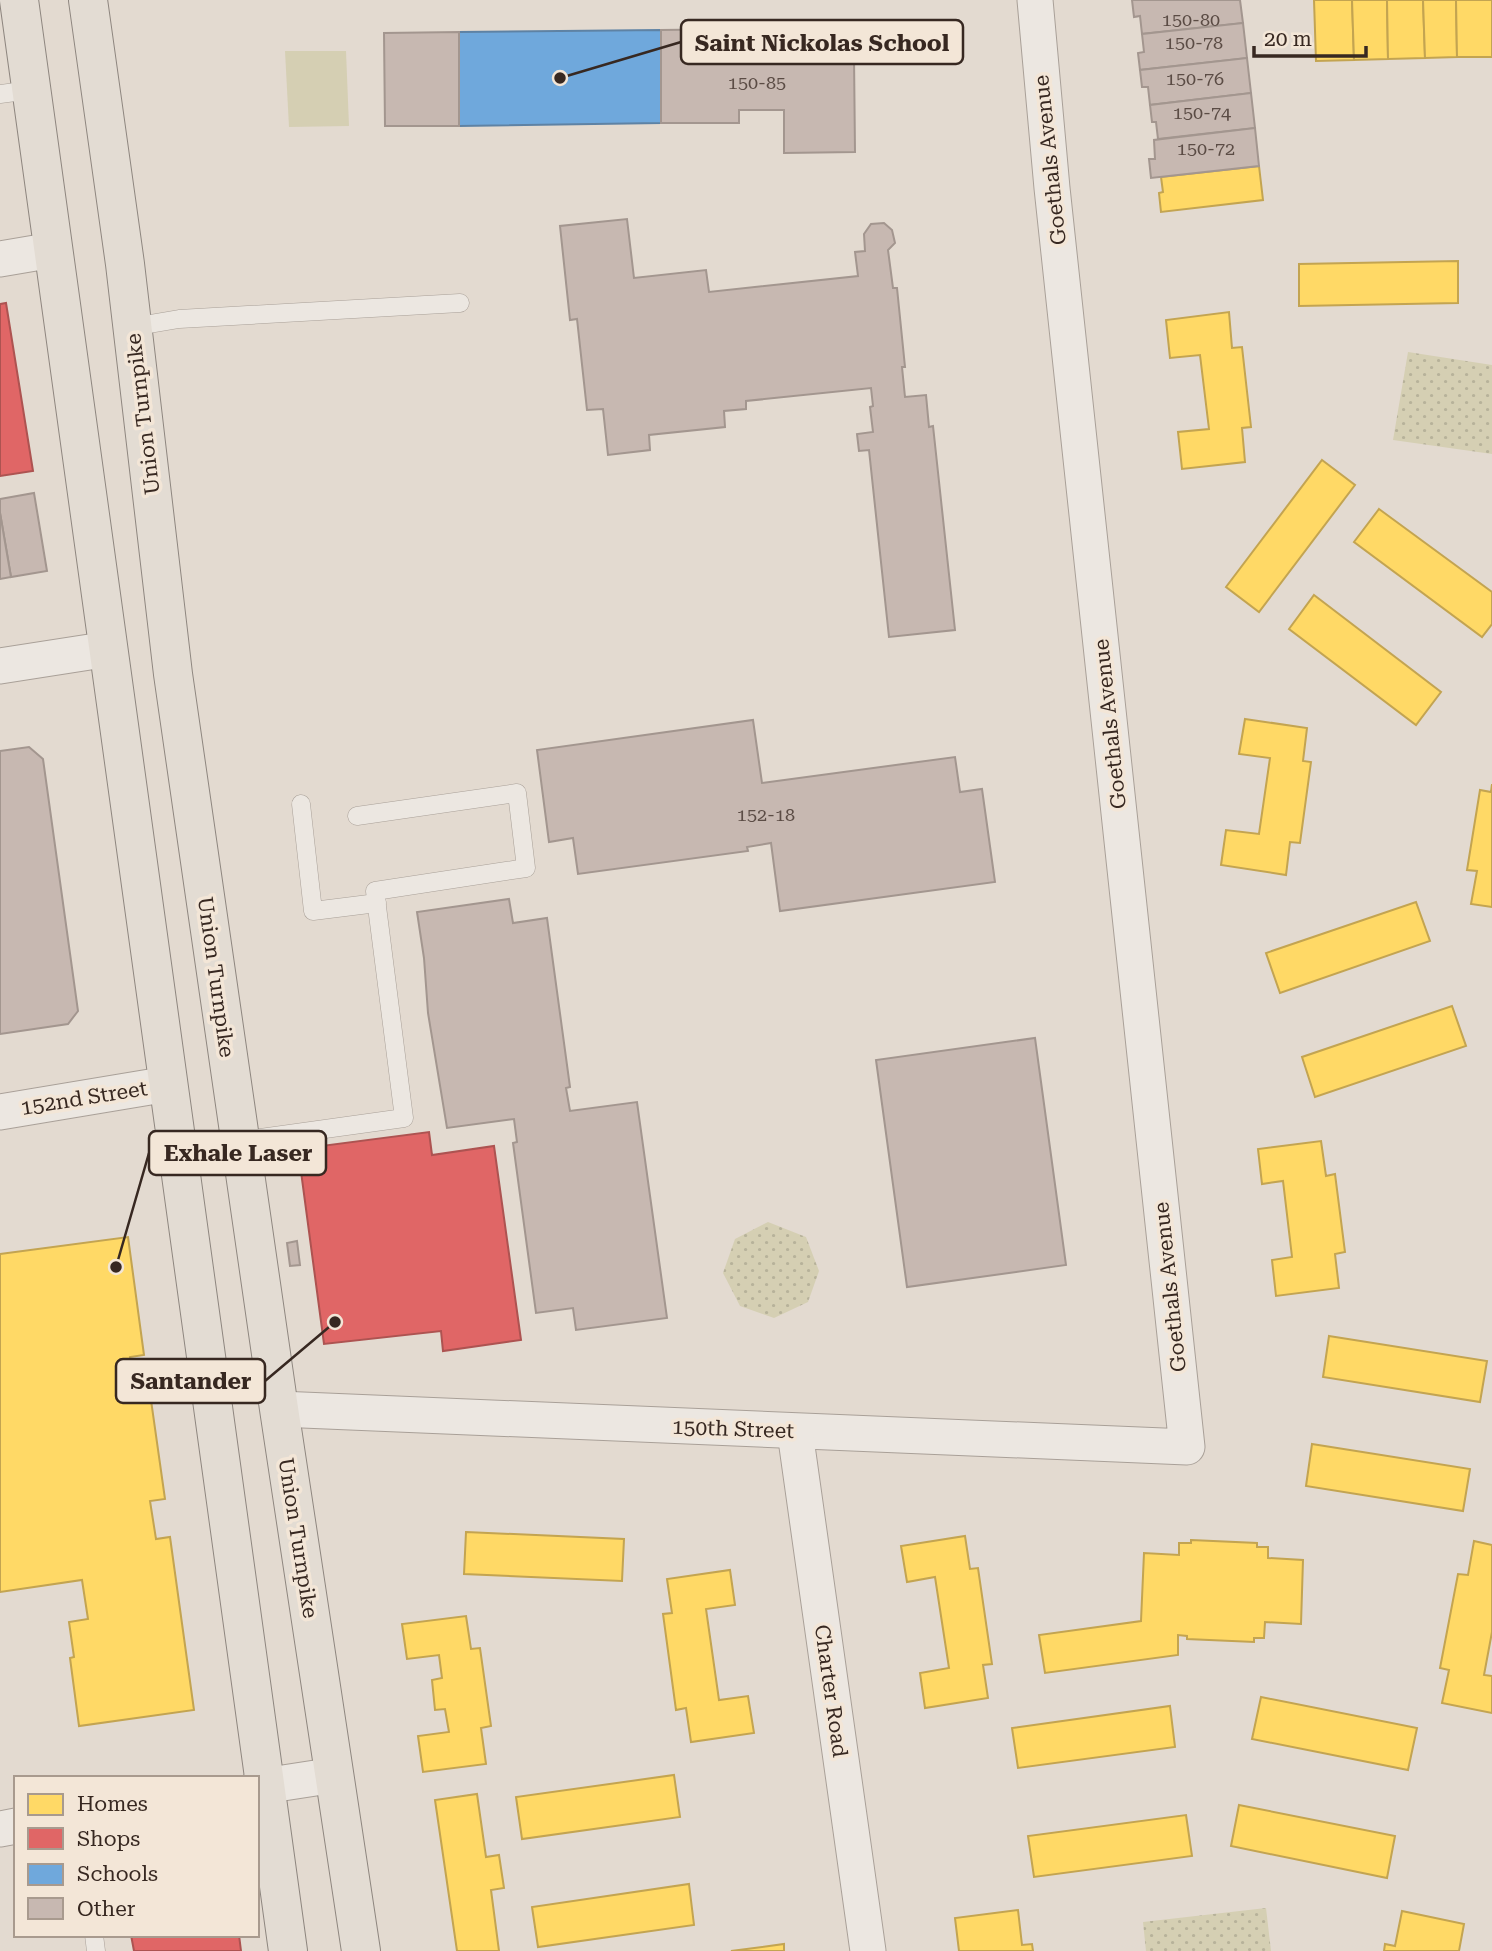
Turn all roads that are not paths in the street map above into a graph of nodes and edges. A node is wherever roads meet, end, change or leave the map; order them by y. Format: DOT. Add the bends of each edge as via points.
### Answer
graph roads {
  1 [pos="19,0"];
  2 [pos="88,0"];
  3 [pos="1035,0"];
  4 [pos="15,92"];
  5 [pos="53,250"];
  6 [pos="0,259"];
  7 [pos="460,303"];
  8 [pos="132,327"];
  9 [pos="110,649"];
  10 [pos="0,666"];
  11 [pos="302,804"];
  12 [pos="357,816"];
  13 [pos="377,903"];
  14 [pos="168,1084"];
  15 [pos="0,1112"];
  16 [pos="239,1141"];
  17 [pos="279,1409"];
  18 [pos="795,1432"];
  19 [pos="1187,1447"];
  20 [pos="335,1775"];
  21 [pos="261,1786"];
  22 [pos="288,1951"];
  23 [pos="361,1951"];
  24 [pos="868,1951"];
  1 -- 4 [label="main road"];
  2 -- 8 [label="main road, Union Turnpike"];
  3 -- 19 [label="street, Goethals Avenue"];
  4 -- 5 [label="main road"];
  5 -- 6 [label="street"];
  5 -- 9 [label="main road"];
  7 -- 8 [label="lane" via="179,319"];
  8 -- 16 [label="main road, Union Turnpike" via="173,674"];
  9 -- 10 [label="street"];
  9 -- 14 [label="main road"];
  11 -- 13 [label="lane" via="313,911"];
  12 -- 13 [label="lane" via="517,793 526,868 375,891"];
  13 -- 16 [label="lane" via="404,1118"];
  14 -- 15 [label="street, 152nd Street"];
  14 -- 21 [label="main road"];
  16 -- 17 [label="main road, Union Turnpike"];
  17 -- 18 [label="street, 150th Street"];
  17 -- 20 [label="main road, Union Turnpike"];
  18 -- 19 [label="street, 150th Street"];
  18 -- 24 [label="street, Charter Road"];
  20 -- 21 [label="street"];
  20 -- 23 [label="main road, Union Turnpike"];
  21 -- 22 [label="main road"];
}
